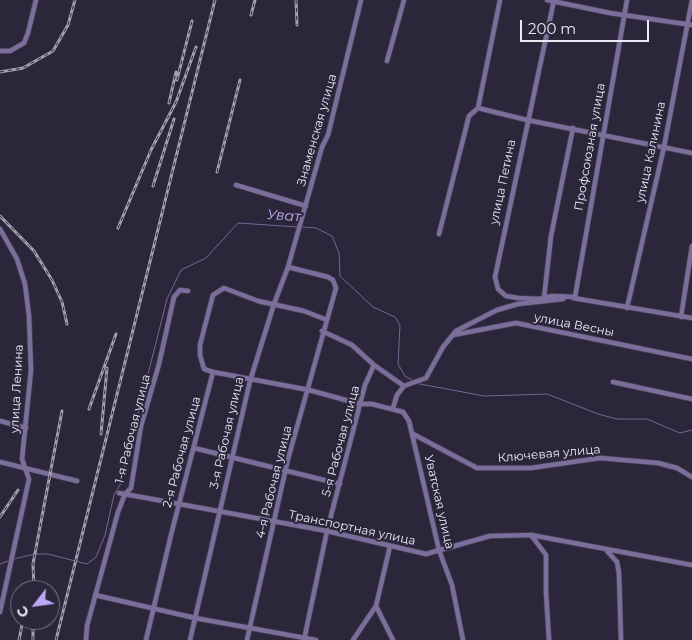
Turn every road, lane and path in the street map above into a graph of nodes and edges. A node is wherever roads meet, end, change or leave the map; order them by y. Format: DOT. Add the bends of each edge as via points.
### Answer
graph roads {
  1 [pos="36,0"];
  2 [pos="361,0"];
  3 [pos="404,0"];
  4 [pos="500,0"];
  5 [pos="547,0"];
  6 [pos="627,0"];
  7 [pos="692,0"];
  8 [pos="553,1"];
  9 [pos="624,15"];
  10 [pos="689,24"];
  11 [pos="0,51"];
  12 [pos="387,61"];
  13 [pos="478,108"];
  14 [pos="527,120"];
  15 [pos="573,128"];
  16 [pos="602,134"];
  17 [pos="664,147"];
  18 [pos="692,153"];
  19 [pos="236,185"];
  20 [pos="306,206"];
  21 [pos="0,229"];
  22 [pos="439,234"];
  23 [pos="297,235"];
  24 [pos="692,246"];
  25 [pos="288,267"];
  26 [pos="188,291"];
  27 [pos="574,297"];
  28 [pos="544,298"];
  29 [pos="274,304"];
  30 [pos="627,308"];
  31 [pos="681,317"];
  32 [pos="692,318"];
  33 [pos="327,320"];
  34 [pos="322,331"];
  35 [pos="452,336"];
  36 [pos="692,359"];
  37 [pos="374,365"];
  38 [pos="212,372"];
  39 [pos="250,381"];
  40 [pos="613,382"];
  41 [pos="404,386"];
  42 [pos="309,390"];
  43 [pos="692,399"];
  44 [pos="360,404"];
  45 [pos="393,408"];
  46 [pos="0,421"];
  47 [pos="26,428"];
  48 [pos="412,434"];
  49 [pos="194,448"];
  50 [pos="233,458"];
  51 [pos="0,462"];
  52 [pos="25,467"];
  53 [pos="286,470"];
  54 [pos="692,477"];
  55 [pos="78,480"];
  56 [pos="340,484"];
  57 [pos="119,493"];
  58 [pos="126,494"];
  59 [pos="179,504"];
  60 [pos="219,510"];
  61 [pos="274,521"];
  62 [pos="327,531"];
  63 [pos="531,535"];
  64 [pos="390,546"];
  65 [pos="439,550"];
  66 [pos="606,550"];
  67 [pos="692,565"];
  68 [pos="95,596"];
  69 [pos="376,606"];
  70 [pos="153,608"];
  71 [pos="0,612"];
  72 [pos="195,618"];
  73 [pos="250,627"];
  74 [pos="304,639"];
  75 [pos="86,640"];
  76 [pos="146,640"];
  77 [pos="190,640"];
  78 [pos="247,640"];
  79 [pos="316,640"];
  80 [pos="353,640"];
  81 [pos="393,640"];
  82 [pos="463,640"];
  83 [pos="549,640"];
  84 [pos="621,640"];
  1 -- 11 [label="street" via="24,43 10,51"];
  2 -- 20 [label="street, Знаменская улица" via="328,135"];
  3 -- 12 [label="street"];
  4 -- 13 [label="street"];
  5 -- 8 [label="street"];
  6 -- 9 [label="street, Профсоюзная улица"];
  7 -- 10 [label="street, улица Калинина"];
  8 -- 9 [label="street"];
  8 -- 14 [label="street, улица Петина"];
  9 -- 10 [label="street"];
  9 -- 16 [label="street, Профсоюзная улица"];
  10 -- 17 [label="street, улица Калинина"];
  13 -- 14 [label="street"];
  13 -- 22 [label="street" via="469,116"];
  14 -- 15 [label="street"];
  14 -- 28 [label="street, улица Петина" via="496,268 496,284 500,293 506,296"];
  15 -- 16 [label="street"];
  15 -- 28 [label="street" via="551,236"];
  16 -- 17 [label="street"];
  16 -- 27 [label="street, Профсоюзная улица"];
  17 -- 18 [label="street"];
  17 -- 30 [label="street, улица Калинина"];
  19 -- 20 [label="street"];
  20 -- 23 [label="street, Знаменская улица"];
  21 -- 47 [label="street, улица Ленина" via="17,259 30,316 31,370"];
  23 -- 25 [label="street, 3-я Рабочая улица"];
  24 -- 31 [label="street"];
  25 -- 29 [label="street, 3-я Рабочая улица"];
  25 -- 33 [label="street, 4-я Рабочая улица" via="333,280 336,288"];
  26 -- 58 [label="street, 1-я Рабочая улица" via="180,290 174,297 142,426 131,488"];
  27 -- 28 [label="street, улица Петина"];
  27 -- 30 [label="street"];
  27 -- 35 [label="street" via="497,310 471,322"];
  29 -- 33 [label="street"];
  29 -- 38 [label="street" via="224,288 213,295 200,345 204,369"];
  29 -- 39 [label="street, 3-я Рабочая улица"];
  30 -- 31 [label="street"];
  31 -- 32 [label="street"];
  33 -- 34 [label="street, 4-я Рабочая улица"];
  34 -- 37 [label="street" via="352,345"];
  34 -- 42 [label="street, 4-я Рабочая улица" via="307,387"];
  35 -- 36 [label="street, улица Весны" via="516,323"];
  35 -- 41 [label="street" via="426,378"];
  37 -- 41 [label="street"];
  37 -- 44 [label="street, 5-я Рабочая улица"];
  38 -- 39 [label="street"];
  38 -- 49 [label="street, 2-я Рабочая улица"];
  39 -- 42 [label="street"];
  39 -- 50 [label="street, 3-я Рабочая улица"];
  40 -- 43 [label="street"];
  41 -- 45 [label="street"];
  42 -- 44 [label="street"];
  42 -- 53 [label="street, 4-я Рабочая улица"];
  44 -- 45 [label="street"];
  44 -- 56 [label="street, 5-я Рабочая улица"];
  45 -- 48 [label="street, Уватская улица" via="403,412"];
  46 -- 47 [label="street"];
  47 -- 52 [label="street, улица Ленина" via="22,459"];
  48 -- 54 [label="street, Ключевая улица" via="477,468 531,468 600,458 658,463 677,468"];
  48 -- 65 [label="street, Уватская улица"];
  49 -- 50 [label="street"];
  49 -- 59 [label="street, 2-я Рабочая улица"];
  50 -- 53 [label="street"];
  50 -- 60 [label="street, 3-я Рабочая улица"];
  51 -- 52 [label="street"];
  52 -- 55 [label="street"];
  52 -- 71 [label="street, улица Ленина" via="29,479"];
  53 -- 56 [label="street"];
  53 -- 61 [label="street, 4-я Рабочая улица"];
  56 -- 62 [label="street, 5-я Рабочая улица"];
  57 -- 58 [label="street, Транспортная улица"];
  58 -- 59 [label="street, Транспортная улица"];
  58 -- 68 [label="street, 1-я Рабочая улица"];
  59 -- 60 [label="street, Транспортная улица"];
  59 -- 70 [label="street, 2-я Рабочая улица"];
  60 -- 61 [label="street, Транспортная улица"];
  60 -- 72 [label="street, 3-я Рабочая улица"];
  61 -- 62 [label="street, Транспортная улица"];
  61 -- 73 [label="street, 4-я Рабочая улица"];
  62 -- 64 [label="street, Транспортная улица"];
  62 -- 74 [label="street, 5-я Рабочая улица"];
  63 -- 65 [label="street, Транспортная улица" via="490,536"];
  63 -- 66 [label="street, Транспортная улица"];
  63 -- 83 [label="street" via="546,555"];
  64 -- 65 [label="street, Транспортная улица" via="426,554"];
  64 -- 69 [label="street"];
  65 -- 82 [label="street, Уватская улица" via="452,585"];
  66 -- 67 [label="street, Транспортная улица"];
  66 -- 84 [label="street" via="617,562 619,573"];
  68 -- 70 [label="street"];
  68 -- 75 [label="street, 1-я Рабочая улица"];
  69 -- 80 [label="street"];
  69 -- 81 [label="street"];
  70 -- 72 [label="street"];
  70 -- 76 [label="street, 2-я Рабочая улица"];
  72 -- 73 [label="street"];
  72 -- 77 [label="street, 3-я Рабочая улица"];
  73 -- 74 [label="street"];
  73 -- 78 [label="street, 4-я Рабочая улица"];
  74 -- 79 [label="street"];
}
